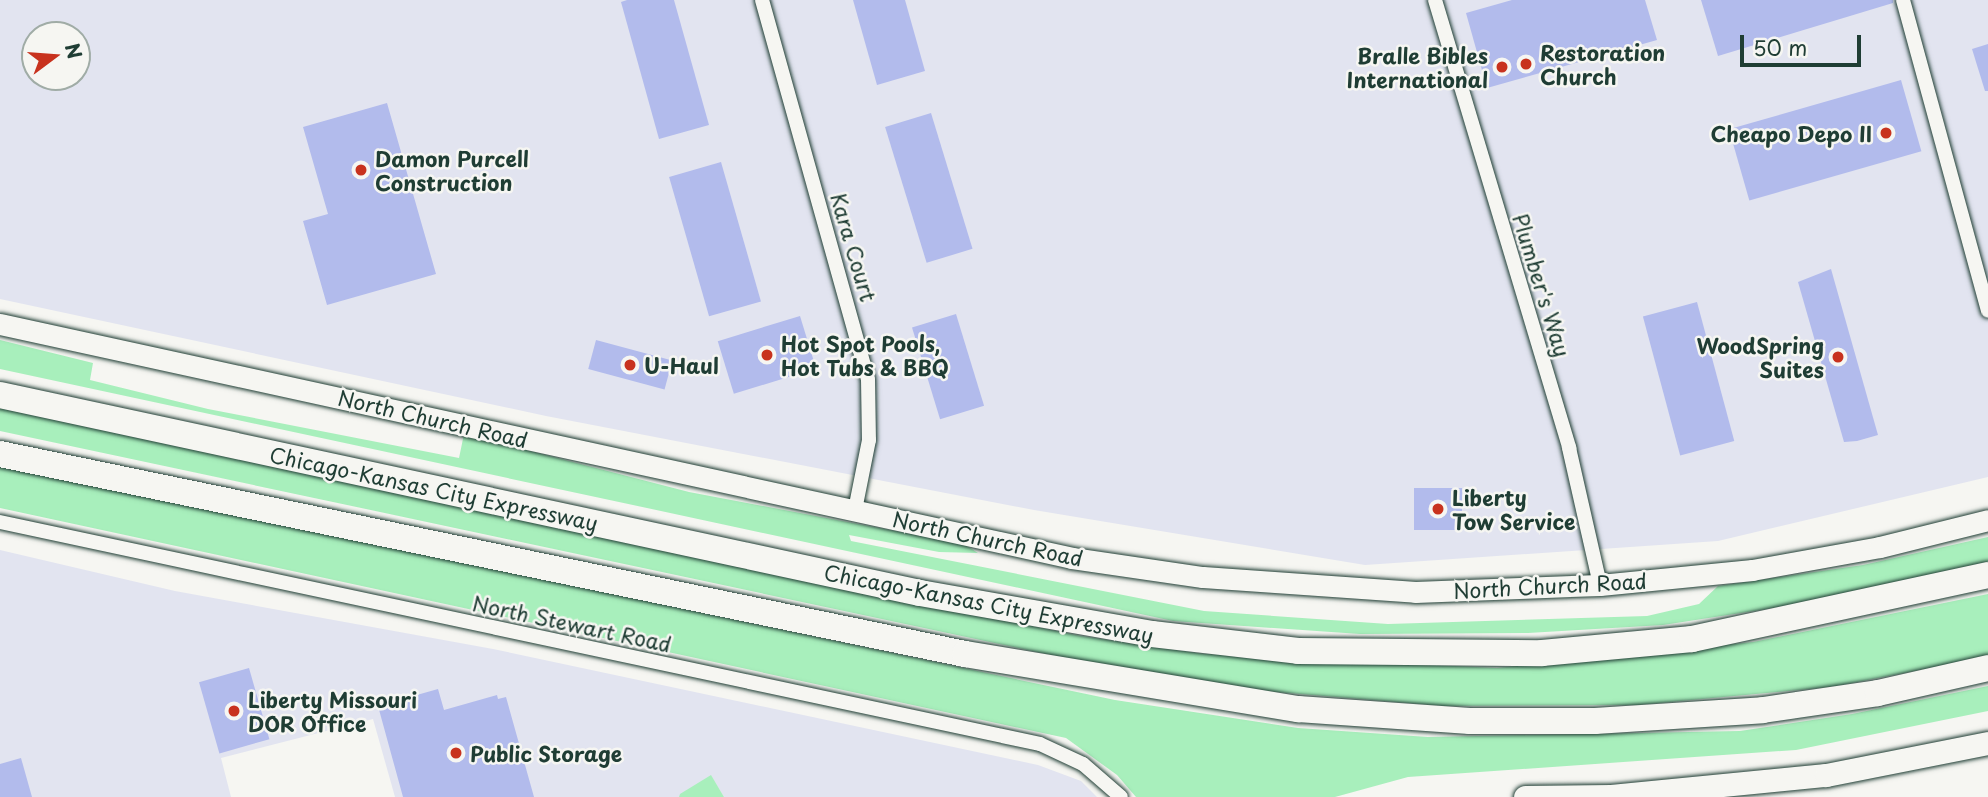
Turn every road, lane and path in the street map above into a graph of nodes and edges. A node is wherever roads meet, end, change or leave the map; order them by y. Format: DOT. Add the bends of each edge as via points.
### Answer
graph roads {
  1 [pos="762,0"];
  2 [pos="1435,0"];
  3 [pos="1903,0"];
  4 [pos="1982,263"];
  5 [pos="1988,311"];
  6 [pos="0,324"];
  7 [pos="0,395"];
  8 [pos="0,454"];
  9 [pos="855,510"];
  10 [pos="1988,520"];
  11 [pos="0,522"];
  12 [pos="1988,575"];
  13 [pos="1600,585"];
  14 [pos="1988,668"];
  15 [pos="1988,743"];
  16 [pos="1121,797"];
  17 [pos="1525,797"];
  1 -- 9 [label="street, Kara Court" via="868,379 869,440"];
  2 -- 13 [label="street, Plumber's Way" via="1569,448"];
  3 -- 4 [label="street"];
  4 -- 5 [label="street"];
  6 -- 9 [label="main road, North Church Road"];
  7 -- 12 [label="highway, Chicago-Kansas City Expressway" via="920,593 1152,634 1298,651 1542,653 1692,639"];
  8 -- 14 [label="highway" via="965,654 1298,709 1470,721 1595,721 1763,710 1878,693"];
  9 -- 13 [label="main road, North Church Road" via="1072,558 1203,577 1415,592"];
  10 -- 13 [label="main road, North Church Road" via="1880,547 1752,569"];
  11 -- 16 [label="street, North Stewart Road" via="1040,744 1083,764"];
  15 -- 17 [label="main road" via="1826,775 1611,796"];
}
